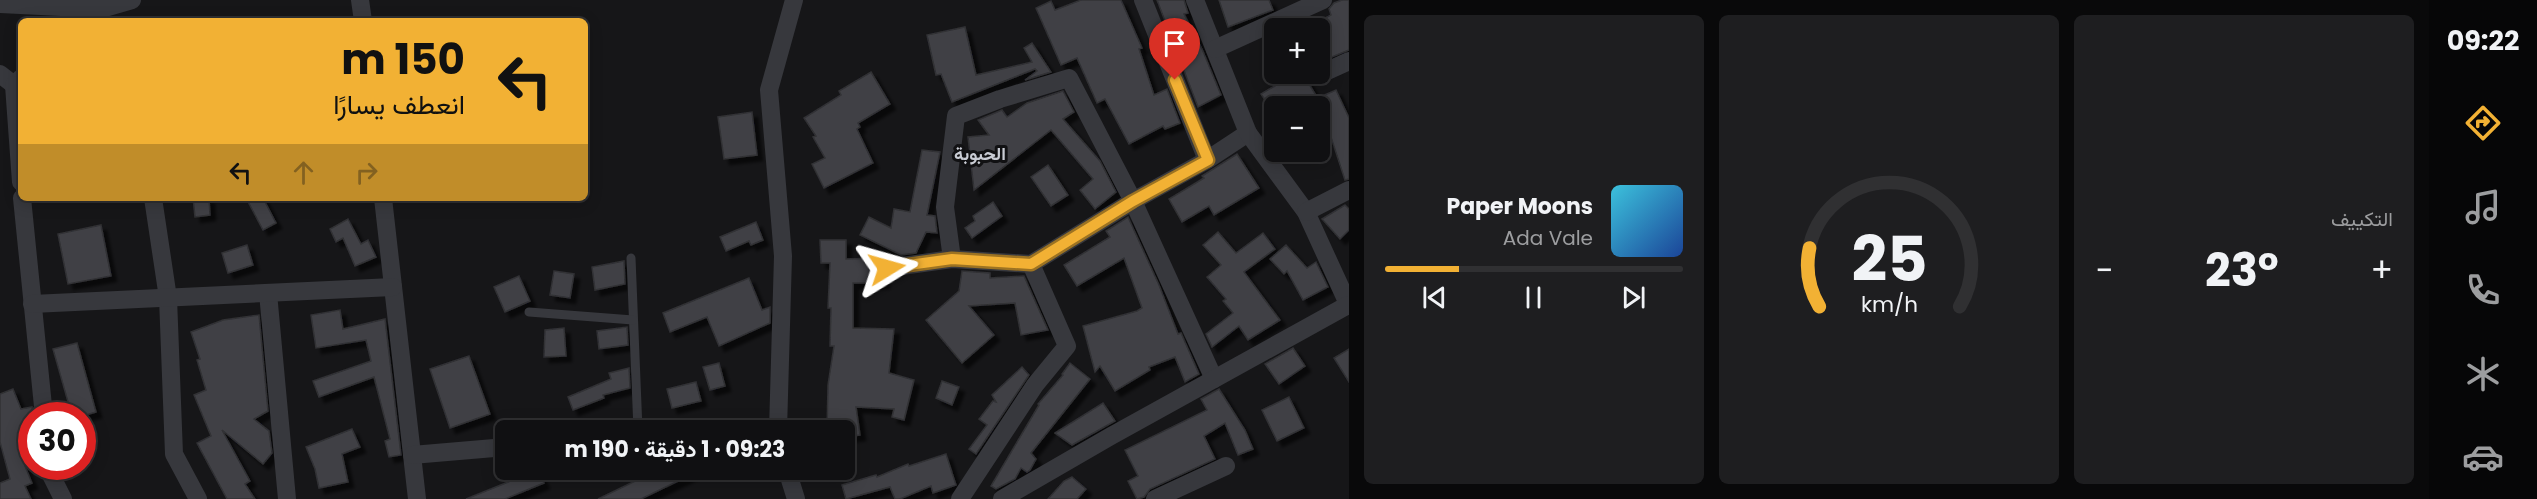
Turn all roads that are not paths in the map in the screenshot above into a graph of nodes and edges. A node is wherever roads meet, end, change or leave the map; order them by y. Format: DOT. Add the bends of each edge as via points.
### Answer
graph roads {
  1 [pos="132,0"];
  2 [pos="360,0"];
  3 [pos="794,0"];
  4 [pos="1143,0"];
  5 [pos="1195,0"];
  6 [pos="1323,0"];
  7 [pos="0,4"];
  8 [pos="101,9"];
  9 [pos="90,18"];
  10 [pos="363,18"];
  11 [pos="1215,49"];
  12 [pos="1349,61"];
  13 [pos="1330,70"];
  14 [pos="12,79"];
  15 [pos="1248,133"];
  16 [pos="18,148"];
  17 [pos="1208,160"];
  18 [pos="1349,190"];
  19 [pos="22,201"];
  20 [pos="153,201"];
  21 [pos="383,201"];
  22 [pos="1133,201"];
  23 [pos="1306,212"];
  24 [pos="631,258"];
  25 [pos="952,259"];
  26 [pos="1031,264"];
  27 [pos="887,268"];
  28 [pos="393,287"];
  29 [pos="268,293"];
  30 [pos="168,298"];
  31 [pos="32,304"];
  32 [pos="1349,305"];
  33 [pos="529,312"];
  34 [pos="633,321"];
  35 [pos="1214,379"];
  36 [pos="42,402"];
  37 [pos="638,420"];
  38 [pos="778,420"];
  39 [pos="495,448"];
  40 [pos="412,455"];
  41 [pos="1226,466"];
  42 [pos="54,480"];
  43 [pos="790,480"];
  44 [pos="63,499"];
  45 [pos="198,499"];
  46 [pos="287,499"];
  47 [pos="417,499"];
  48 [pos="796,499"];
  49 [pos="960,499"];
  50 [pos="1002,499"];
  51 [pos="1155,499"];
  1 -- 8 [label="street"];
  2 -- 10 [label="street"];
  3 -- 38 [label="street" via="769,90 783,256"];
  4 -- 17 [label="street"];
  5 -- 11 [label="street"];
  6 -- 11 [label="street"];
  7 -- 8 [label="street"];
  8 -- 9 [label="street"];
  11 -- 15 [label="street"];
  12 -- 13 [label="street"];
  14 -- 16 [label="street"];
  15 -- 17 [label="street"];
  15 -- 23 [label="street"];
  17 -- 22 [label="street"];
  18 -- 23 [label="street"];
  19 -- 31 [label="street"];
  20 -- 30 [label="street"];
  21 -- 28 [label="street"];
  22 -- 25 [label="street" via="1069,78 1000,99 956,116 945,207"];
  22 -- 26 [label="street"];
  22 -- 35 [label="street"];
  23 -- 32 [label="street"];
  24 -- 34 [label="lane"];
  25 -- 26 [label="street"];
  25 -- 27 [label="street"];
  26 -- 49 [label="street" via="1067,346 1035,385"];
  28 -- 29 [label="street"];
  28 -- 40 [label="street"];
  29 -- 30 [label="street"];
  29 -- 46 [label="street"];
  30 -- 31 [label="street"];
  30 -- 45 [label="street" via="174,454"];
  31 -- 36 [label="street"];
  32 -- 35 [label="street"];
  33 -- 34 [label="lane"];
  34 -- 37 [label="lane"];
  35 -- 50 [label="street"];
  39 -- 40 [label="street"];
  40 -- 47 [label="street"];
  41 -- 51 [label="street"];
  42 -- 44 [label="street"];
  43 -- 48 [label="street"];
}
